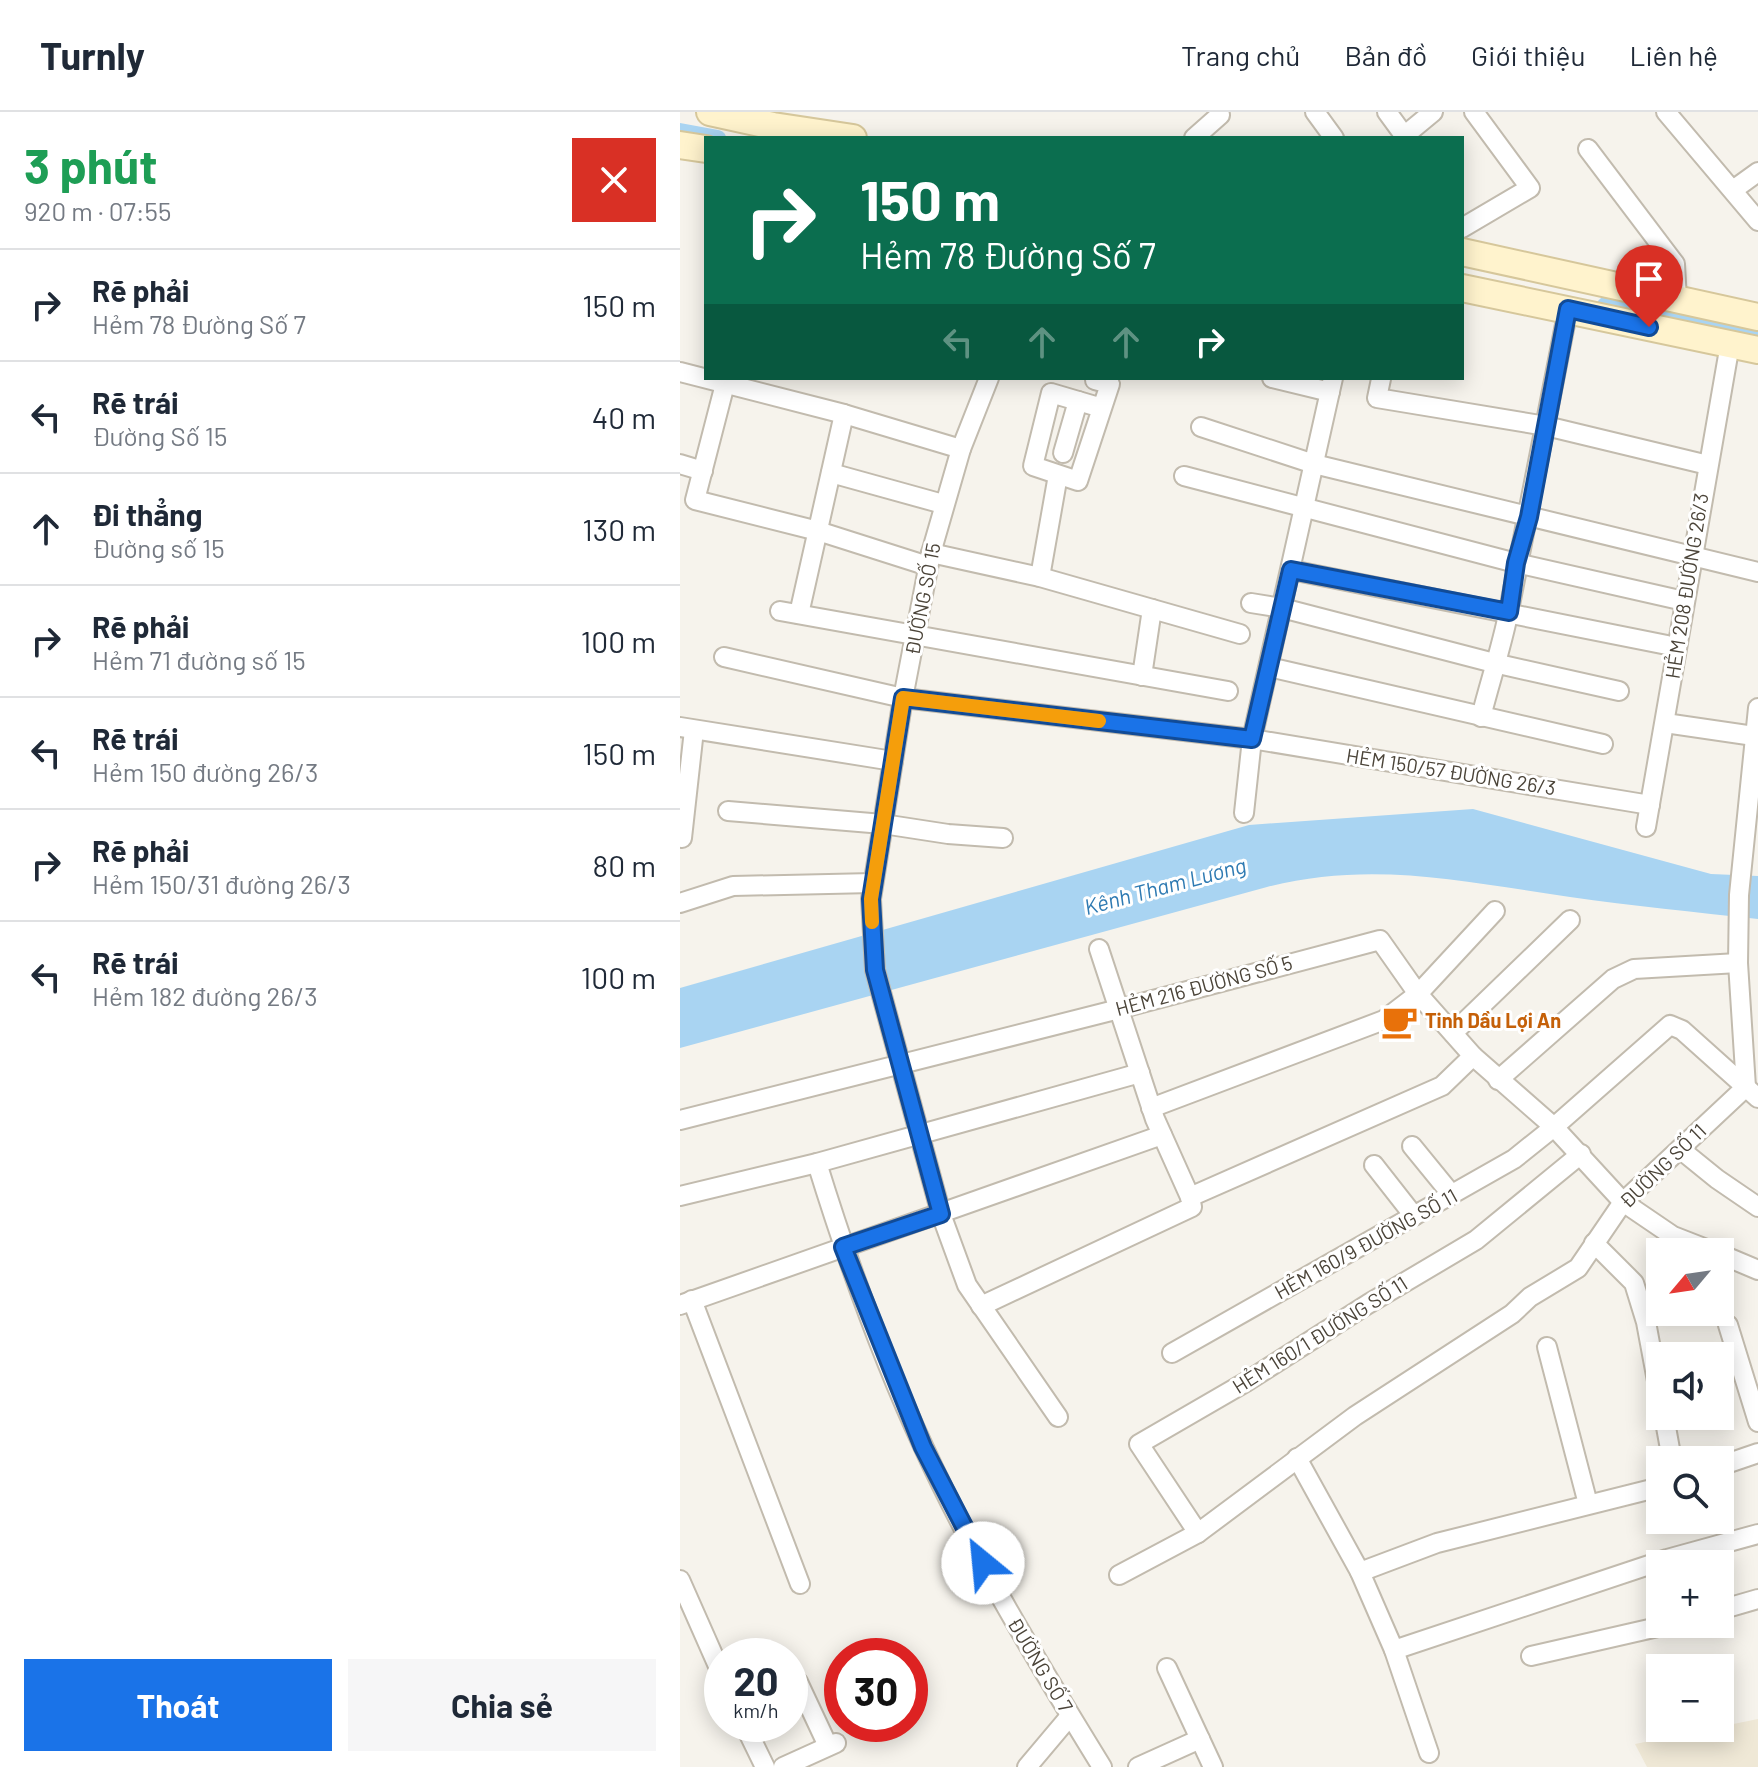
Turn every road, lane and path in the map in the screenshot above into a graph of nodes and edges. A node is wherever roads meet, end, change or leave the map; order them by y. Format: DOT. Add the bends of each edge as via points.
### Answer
graph roads {
  1 [pos="710,112"];
  2 [pos="1315,112"];
  3 [pos="1387,112"];
  4 [pos="1433,112"];
  5 [pos="1474,112"];
  6 [pos="1666,112"];
  7 [pos="1220,115"];
  8 [pos="790,127"];
  9 [pos="842,136"];
  10 [pos="1196,136"];
  11 [pos="1333,136"];
  12 [pos="1404,136"];
  13 [pos="1406,136"];
  14 [pos="680,145"];
  15 [pos="704,149"];
  16 [pos="1588,149"];
  17 [pos="1758,172"];
  18 [pos="1733,190"];
  19 [pos="1465,221"];
  20 [pos="1758,221"];
  21 [pos="1464,252"];
  22 [pos="1464,288"];
  23 [pos="1677,300"];
  24 [pos="1568,309"];
  25 [pos="1758,317"];
  26 [pos="1730,344"];
  27 [pos="1758,350"];
  28 [pos="680,372"];
  29 [pos="704,378"];
  30 [pos="710,380"];
  31 [pos="988,380"];
  32 [pos="1095,380"];
  33 [pos="1289,380"];
  34 [pos="1381,380"];
  35 [pos="725,384"];
  36 [pos="1332,385"];
  37 [pos="1078,401"];
  38 [pos="1102,408"];
  39 [pos="844,414"];
  40 [pos="1546,426"];
  41 [pos="1201,427"];
  42 [pos="961,449"];
  43 [pos="1063,453"];
  44 [pos="680,464"];
  45 [pos="1314,464"];
  46 [pos="1708,465"];
  47 [pos="703,471"];
  48 [pos="831,473"];
  49 [pos="1058,475"];
  50 [pos="1184,476"];
  51 [pos="943,504"];
  52 [pos="1306,506"];
  53 [pos="1529,517"];
  54 [pos="818,531"];
  55 [pos="1692,555"];
  56 [pos="929,559"];
  57 [pos="1516,563"];
  58 [pos="1291,570"];
  59 [pos="1758,572"];
  60 [pos="1040,577"];
  61 [pos="1684,601"];
  62 [pos="1251,603"];
  63 [pos="1282,608"];
  64 [pos="1152,609"];
  65 [pos="1509,612"];
  66 [pos="1240,634"];
  67 [pos="915,636"];
  68 [pos="1667,645"];
  69 [pos="724,657"];
  70 [pos="1494,663"];
  71 [pos="1269,667"];
  72 [pos="1142,676"];
  73 [pos="1228,691"];
  74 [pos="1619,691"];
  75 [pos="903,698"];
  76 [pos="1758,708"];
  77 [pos="1481,717"];
  78 [pos="1665,723"];
  79 [pos="687,729"];
  80 [pos="1754,736"];
  81 [pos="1252,739"];
  82 [pos="1603,744"];
  83 [pos="893,761"];
  84 [pos="1650,805"];
  85 [pos="728,811"];
  86 [pos="1244,813"];
  87 [pos="883,824"];
  88 [pos="1646,827"];
  89 [pos="682,838"];
  90 [pos="1003,838"];
  91 [pos="873,883"];
  92 [pos="680,903"];
  93 [pos="1495,911"];
  94 [pos="1570,920"];
  95 [pos="1099,949"];
  96 [pos="1738,963"];
  97 [pos="1418,994"];
  98 [pos="1119,1009"];
  99 [pos="1453,1033"];
  100 [pos="1473,1056"];
  101 [pos="901,1064"];
  102 [pos="1752,1066"];
  103 [pos="1140,1073"];
  104 [pos="1498,1080"];
  105 [pos="1752,1093"];
  106 [pos="1151,1108"];
  107 [pos="680,1120"];
  108 [pos="1554,1127"];
  109 [pos="919,1134"];
  110 [pos="1162,1135"];
  111 [pos="1412,1146"];
  112 [pos="1680,1149"];
  113 [pos="1581,1154"];
  114 [pos="817,1163"];
  115 [pos="1374,1165"];
  116 [pos="1452,1195"];
  117 [pos="680,1196"];
  118 [pos="1191,1202"];
  119 [pos="1623,1202"];
  120 [pos="1758,1207"];
  121 [pos="941,1214"];
  122 [pos="1414,1216"];
  123 [pos="1678,1238"];
  124 [pos="1594,1243"];
  125 [pos="843,1247"];
  126 [pos="1734,1260"];
  127 [pos="1758,1270"];
  128 [pos="686,1302"];
  129 [pos="981,1306"];
  130 [pos="1728,1326"];
  131 [pos="1650,1342"];
  132 [pos="1547,1347"];
  133 [pos="1172,1353"];
  134 [pos="1058,1417"];
  135 [pos="1758,1422"];
  136 [pos="1758,1453"];
  137 [pos="1297,1458"];
  138 [pos="1734,1461"];
  139 [pos="1646,1490"];
  140 [pos="1588,1504"];
  141 [pos="1198,1533"];
  142 [pos="1758,1534"];
  143 [pos="1360,1572"];
  144 [pos="1119,1575"];
  145 [pos="681,1584"];
  146 [pos="800,1584"];
  147 [pos="1758,1599"];
  148 [pos="1734,1606"];
  149 [pos="1646,1629"];
  150 [pos="705,1638"];
  151 [pos="1394,1650"];
  152 [pos="1531,1656"];
  153 [pos="1167,1668"];
  154 [pos="808,1700"];
  155 [pos="1070,1716"];
  156 [pos="1200,1739"];
  157 [pos="753,1742"];
  158 [pos="1429,1753"];
  159 [pos="765,1767"];
  160 [pos="783,1767"];
  161 [pos="1027,1767"];
  162 [pos="1102,1767"];
  163 [pos="1138,1767"];
  164 [pos="1213,1767"];
  1 -- 8 [label="street"];
  2 -- 11 [label="street"];
  3 -- 12 [label="street"];
  4 -- 13 [label="street"];
  5 -- 19 [label="street" via="1530,188"];
  6 -- 18 [label="street"];
  7 -- 10 [label="street"];
  8 -- 9 [label="street"];
  14 -- 15 [label="street"];
  16 -- 23 [label="street" via="1675,264"];
  17 -- 18 [label="street"];
  18 -- 20 [label="street"];
  21 -- 23 [label="street"];
  22 -- 24 [label="street"];
  23 -- 25 [label="street"];
  24 -- 26 [label="street"];
  24 -- 40 [label="street"];
  26 -- 27 [label="street"];
  26 -- 46 [label="street, HẺM 208 ĐƯỜNG 26/3"];
  28 -- 29 [label="street"];
  30 -- 35 [label="street"];
  31 -- 42 [label="street, ĐƯỜNG SỐ 15"];
  32 -- 38 [label="street" via="1110,384"];
  33 -- 36 [label="street"];
  34 -- 40 [label="street" via="1377,398"];
  35 -- 39 [label="street"];
  35 -- 47 [label="street"];
  36 -- 45 [label="street"];
  37 -- 38 [label="street"];
  37 -- 43 [label="street"];
  37 -- 49 [label="street" via="1051,393 1033,466"];
  38 -- 49 [label="street" via="1078,481"];
  39 -- 42 [label="street"];
  39 -- 48 [label="street"];
  40 -- 46 [label="street"];
  40 -- 53 [label="street"];
  41 -- 45 [label="street"];
  42 -- 51 [label="street, ĐƯỜNG SỐ 15"];
  44 -- 47 [label="street"];
  45 -- 52 [label="street"];
  45 -- 53 [label="street"];
  46 -- 55 [label="street, HẺM 208 ĐƯỜNG 26/3"];
  47 -- 54 [label="street" via="695,500"];
  48 -- 51 [label="street"];
  48 -- 54 [label="street"];
  49 -- 60 [label="street"];
  50 -- 52 [label="street"];
  51 -- 56 [label="street, ĐƯỜNG SỐ 15"];
  52 -- 57 [label="street"];
  52 -- 58 [label="street"];
  53 -- 55 [label="street"];
  53 -- 57 [label="street"];
  54 -- 56 [label="street"];
  54 -- 67 [label="street" via="790,613"];
  55 -- 59 [label="street"];
  55 -- 61 [label="street, HẺM 208 ĐƯỜNG 26/3"];
  56 -- 60 [label="street"];
  56 -- 67 [label="street, ĐƯỜNG SỐ 15"];
  57 -- 61 [label="street"];
  57 -- 65 [label="street"];
  58 -- 63 [label="street"];
  58 -- 65 [label="street"];
  60 -- 64 [label="street"];
  61 -- 78 [label="street, HẺM 208 ĐƯỜNG 26/3"];
  62 -- 63 [label="street"];
  63 -- 70 [label="street"];
  63 -- 71 [label="street"];
  64 -- 66 [label="street"];
  64 -- 72 [label="street"];
  65 -- 68 [label="street"];
  65 -- 70 [label="street"];
  67 -- 72 [label="street"];
  67 -- 75 [label="street, ĐƯỜNG SỐ 15"];
  69 -- 75 [label="street, HẺM 150/57 ĐƯỜNG 26/3"];
  70 -- 74 [label="street"];
  70 -- 77 [label="street"];
  71 -- 77 [label="street"];
  71 -- 81 [label="street"];
  72 -- 73 [label="street"];
  75 -- 81 [label="street, HẺM 150/57 ĐƯỜNG 26/3"];
  75 -- 83 [label="street, ĐƯỜNG SỐ 15"];
  76 -- 80 [label="street"];
  77 -- 82 [label="street"];
  78 -- 80 [label="street"];
  78 -- 84 [label="street, HẺM 208 ĐƯỜNG 26/3"];
  79 -- 83 [label="street"];
  79 -- 89 [label="street"];
  80 -- 96 [label="street"];
  81 -- 84 [label="street, HẺM 150/57 ĐƯỜNG 26/3"];
  81 -- 86 [label="street"];
  83 -- 87 [label="street, ĐƯỜNG SỐ 15"];
  84 -- 88 [label="street, HẺM 208 ĐƯỜNG 26/3"];
  85 -- 87 [label="street"];
  87 -- 90 [label="street"];
  87 -- 91 [label="street, ĐƯỜNG SỐ 15"];
  91 -- 92 [label="street" via="733,886"];
  91 -- 101 [label="street, ĐƯỜNG SỐ 15" via="875,970"];
  93 -- 97 [label="street"];
  94 -- 99 [label="street"];
  95 -- 98 [label="street"];
  96 -- 102 [label="street"];
  96 -- 104 [label="street" via="1634,969 1613,979"];
  97 -- 98 [label="street, HẺM 216 ĐƯỜNG SỐ 5" via="1380,940"];
  97 -- 99 [label="street, HẺM 216 ĐƯỜNG SỐ 5"];
  97 -- 106 [label="street" via="1384,1020"];
  98 -- 101 [label="street, HẺM 216 ĐƯỜNG SỐ 5"];
  98 -- 103 [label="street"];
  99 -- 100 [label="street, HẺM 216 ĐƯỜNG SỐ 5"];
  100 -- 104 [label="street, HẺM 216 ĐƯỜNG SỐ 5"];
  100 -- 118 [label="street" via="1442,1086"];
  101 -- 107 [label="street, HẺM 216 ĐƯỜNG SỐ 5"];
  101 -- 109 [label="street"];
  102 -- 105 [label="street"];
  103 -- 106 [label="street"];
  103 -- 109 [label="street"];
  104 -- 108 [label="street, HẺM 216 ĐƯỜNG SỐ 5"];
  105 -- 108 [label="street, HẺM 160/9 ĐƯỜNG SỐ 11" via="1670,1025"];
  105 -- 112 [label="street, ĐƯỜNG SỐ 11"];
  106 -- 110 [label="street"];
  108 -- 113 [label="street, HẺM 216 ĐƯỜNG SỐ 5"];
  108 -- 116 [label="street, HẺM 160/9 ĐƯỜNG SỐ 11" via="1514,1159"];
  109 -- 114 [label="street"];
  109 -- 121 [label="street"];
  110 -- 118 [label="street"];
  110 -- 121 [label="street"];
  111 -- 116 [label="street"];
  112 -- 119 [label="street, ĐƯỜNG SỐ 11"];
  112 -- 120 [label="street"];
  113 -- 119 [label="street, HẺM 216 ĐƯỜNG SỐ 5"];
  113 -- 141 [label="street, HẺM 160/1 ĐƯỜNG SỐ 11" via="1476,1240 1139,1444"];
  114 -- 117 [label="street"];
  114 -- 125 [label="street, ĐƯỜNG SỐ 7"];
  115 -- 122 [label="street"];
  116 -- 122 [label="street, HẺM 160/9 ĐƯỜNG SỐ 11"];
  118 -- 129 [label="street"];
  119 -- 123 [label="street, HẺM 216 ĐƯỜNG SỐ 5"];
  119 -- 124 [label="street, ĐƯỜNG SỐ 11"];
  121 -- 125 [label="street"];
  121 -- 129 [label="street" via="967,1285"];
  122 -- 133 [label="street, HẺM 160/9 ĐƯỜNG SỐ 11"];
  124 -- 131 [label="street" via="1634,1283"];
  124 -- 137 [label="street, ĐƯỜNG SỐ 11" via="1578,1268"];
  125 -- 128 [label="street"];
  125 -- 155 [label="street, ĐƯỜNG SỐ 7" via="935,1472"];
  126 -- 127 [label="street"];
  128 -- 146 [label="street"];
  129 -- 134 [label="street"];
  130 -- 135 [label="street"];
  132 -- 140 [label="street"];
  136 -- 138 [label="street"];
  137 -- 141 [label="street, ĐƯỜNG SỐ 11"];
  137 -- 143 [label="street"];
  139 -- 140 [label="street"];
  140 -- 143 [label="street" via="1437,1543"];
  141 -- 144 [label="street, ĐƯỜNG SỐ 11"];
  142 -- 151 [label="street"];
  143 -- 151 [label="street"];
  145 -- 150 [label="street"];
  147 -- 148 [label="street"];
  149 -- 152 [label="street"];
  151 -- 158 [label="street"];
  153 -- 156 [label="street"];
  154 -- 160 [label="street" via="832,1744"];
  155 -- 161 [label="street"];
  155 -- 162 [label="street, ĐƯỜNG SỐ 7"];
  156 -- 163 [label="street"];
  156 -- 164 [label="street"];
  157 -- 159 [label="street"];
}
